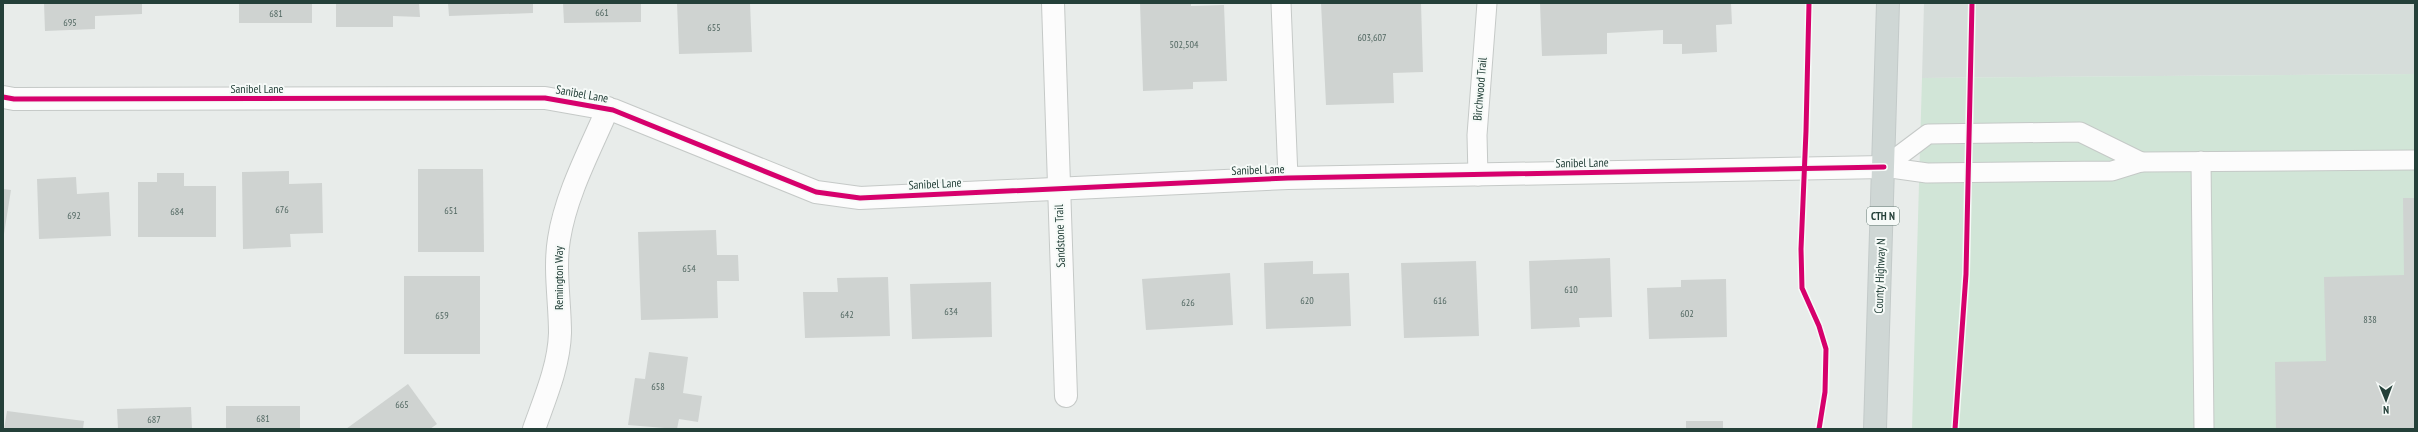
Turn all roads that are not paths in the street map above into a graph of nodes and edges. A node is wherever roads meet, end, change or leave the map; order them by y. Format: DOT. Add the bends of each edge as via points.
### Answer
graph roads {
  1 [pos="1053,3"];
  2 [pos="1281,3"];
  3 [pos="1487,3"];
  4 [pos="1888,3"];
  5 [pos="3,98"];
  6 [pos="608,108"];
  7 [pos="2415,160"];
  8 [pos="2201,161"];
  9 [pos="2141,162"];
  10 [pos="1884,167"];
  11 [pos="1478,176"];
  12 [pos="1288,178"];
  13 [pos="1058,189"];
  14 [pos="1066,396"];
  15 [pos="534,429"];
  16 [pos="1875,429"];
  17 [pos="2204,429"];
  1 -- 13 [label="street, Sandstone Trail"];
  2 -- 12 [label="lane"];
  3 -- 11 [label="lane, Birchwood Trail" via="1477,134"];
  4 -- 10 [label="main road, County Highway N / CTH N"];
  5 -- 6 [label="street, Sanibel Lane" via="544,98"];
  6 -- 13 [label="street, Sanibel Lane" via="816,192 860,198"];
  6 -- 15 [label="street, Remington Way" via="577,179 559,239 557,265 560,334 554,368"];
  7 -- 8 [label="lane"];
  8 -- 9 [label="lane"];
  8 -- 17 [label="lane"];
  9 -- 10 [label="lane" via="2112,171 1926,174"];
  9 -- 10 [label="lane" via="2080,132 1928,134"];
  10 -- 11 [label="street, Sanibel Lane"];
  10 -- 16 [label="main road, County Highway N / CTH N"];
  11 -- 12 [label="street, Sanibel Lane"];
  12 -- 13 [label="street, Sanibel Lane"];
  13 -- 14 [label="street, Sandstone Trail"];
}
